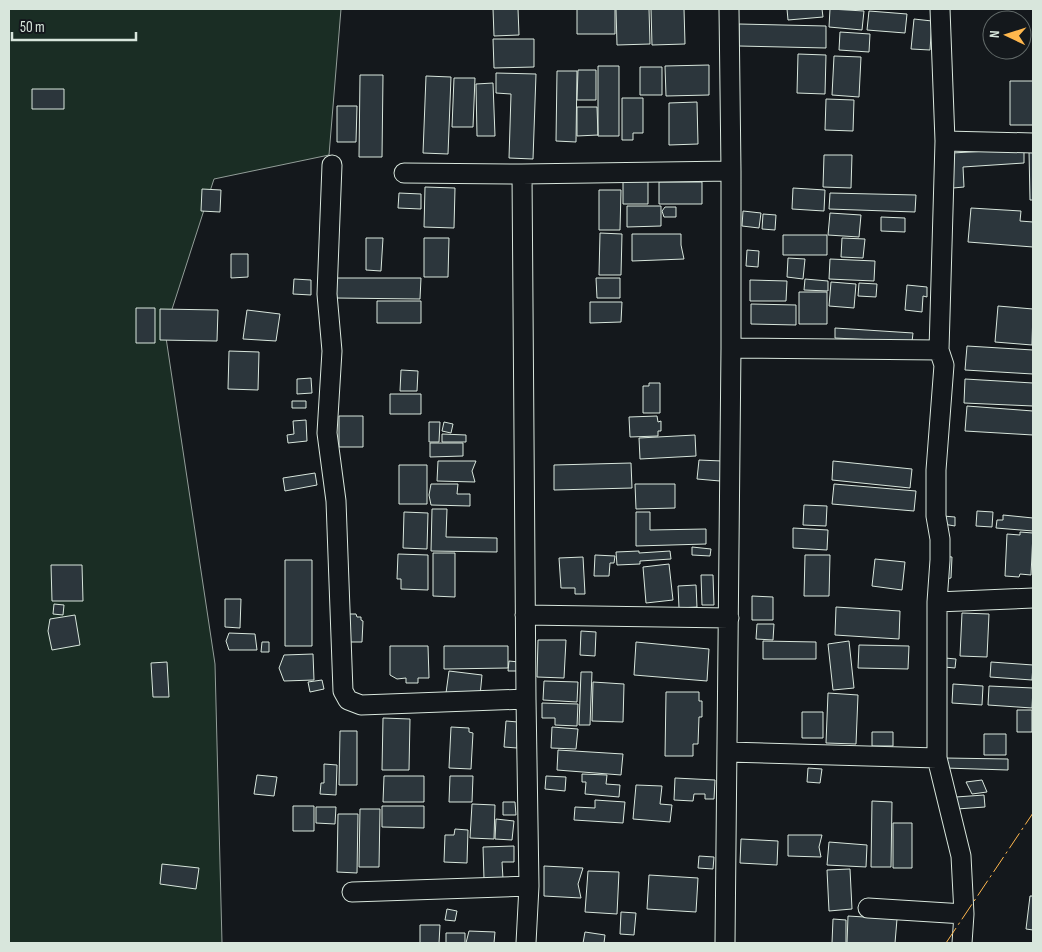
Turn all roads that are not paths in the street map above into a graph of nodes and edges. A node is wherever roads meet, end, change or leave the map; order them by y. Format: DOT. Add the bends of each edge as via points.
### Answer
graph roads {
  1 [pos="729,9"];
  2 [pos="940,9"];
  3 [pos="944,141"];
  4 [pos="1033,143"];
  5 [pos="332,165"];
  6 [pos="732,171"];
  7 [pos="404,173"];
  8 [pos="522,174"];
  9 [pos="732,348"];
  10 [pos="940,350"];
  11 [pos="1033,598"];
  12 [pos="937,602"];
  13 [pos="525,615"];
  14 [pos="729,618"];
  15 [pos="526,699"];
  16 [pos="728,752"];
  17 [pos="937,758"];
  18 [pos="529,886"];
  19 [pos="352,892"];
  20 [pos="868,908"];
  21 [pos="964,914"];
  22 [pos="526,943"];
  23 [pos="725,943"];
  24 [pos="962,943"];
  1 -- 6 [label="street"];
  2 -- 3 [label="street"];
  3 -- 4 [label="street"];
  3 -- 10 [label="street"];
  5 -- 15 [label="street" via="327,294 332,351 327,433 336,501 343,691 348,700 361,705"];
  6 -- 8 [label="street"];
  6 -- 9 [label="street"];
  7 -- 8 [label="street"];
  8 -- 13 [label="street"];
  9 -- 10 [label="street"];
  9 -- 14 [label="street"];
  10 -- 12 [label="street" via="944,365 936,470 936,516 940,539"];
  11 -- 12 [label="street"];
  12 -- 17 [label="street"];
  13 -- 14 [label="street"];
  13 -- 15 [label="street"];
  14 -- 16 [label="street"];
  15 -- 18 [label="street"];
  16 -- 17 [label="street"];
  16 -- 23 [label="street"];
  17 -- 21 [label="street" via="960,856"];
  18 -- 19 [label="street"];
  18 -- 22 [label="street"];
  20 -- 21 [label="street"];
  21 -- 24 [label="street"];
}
